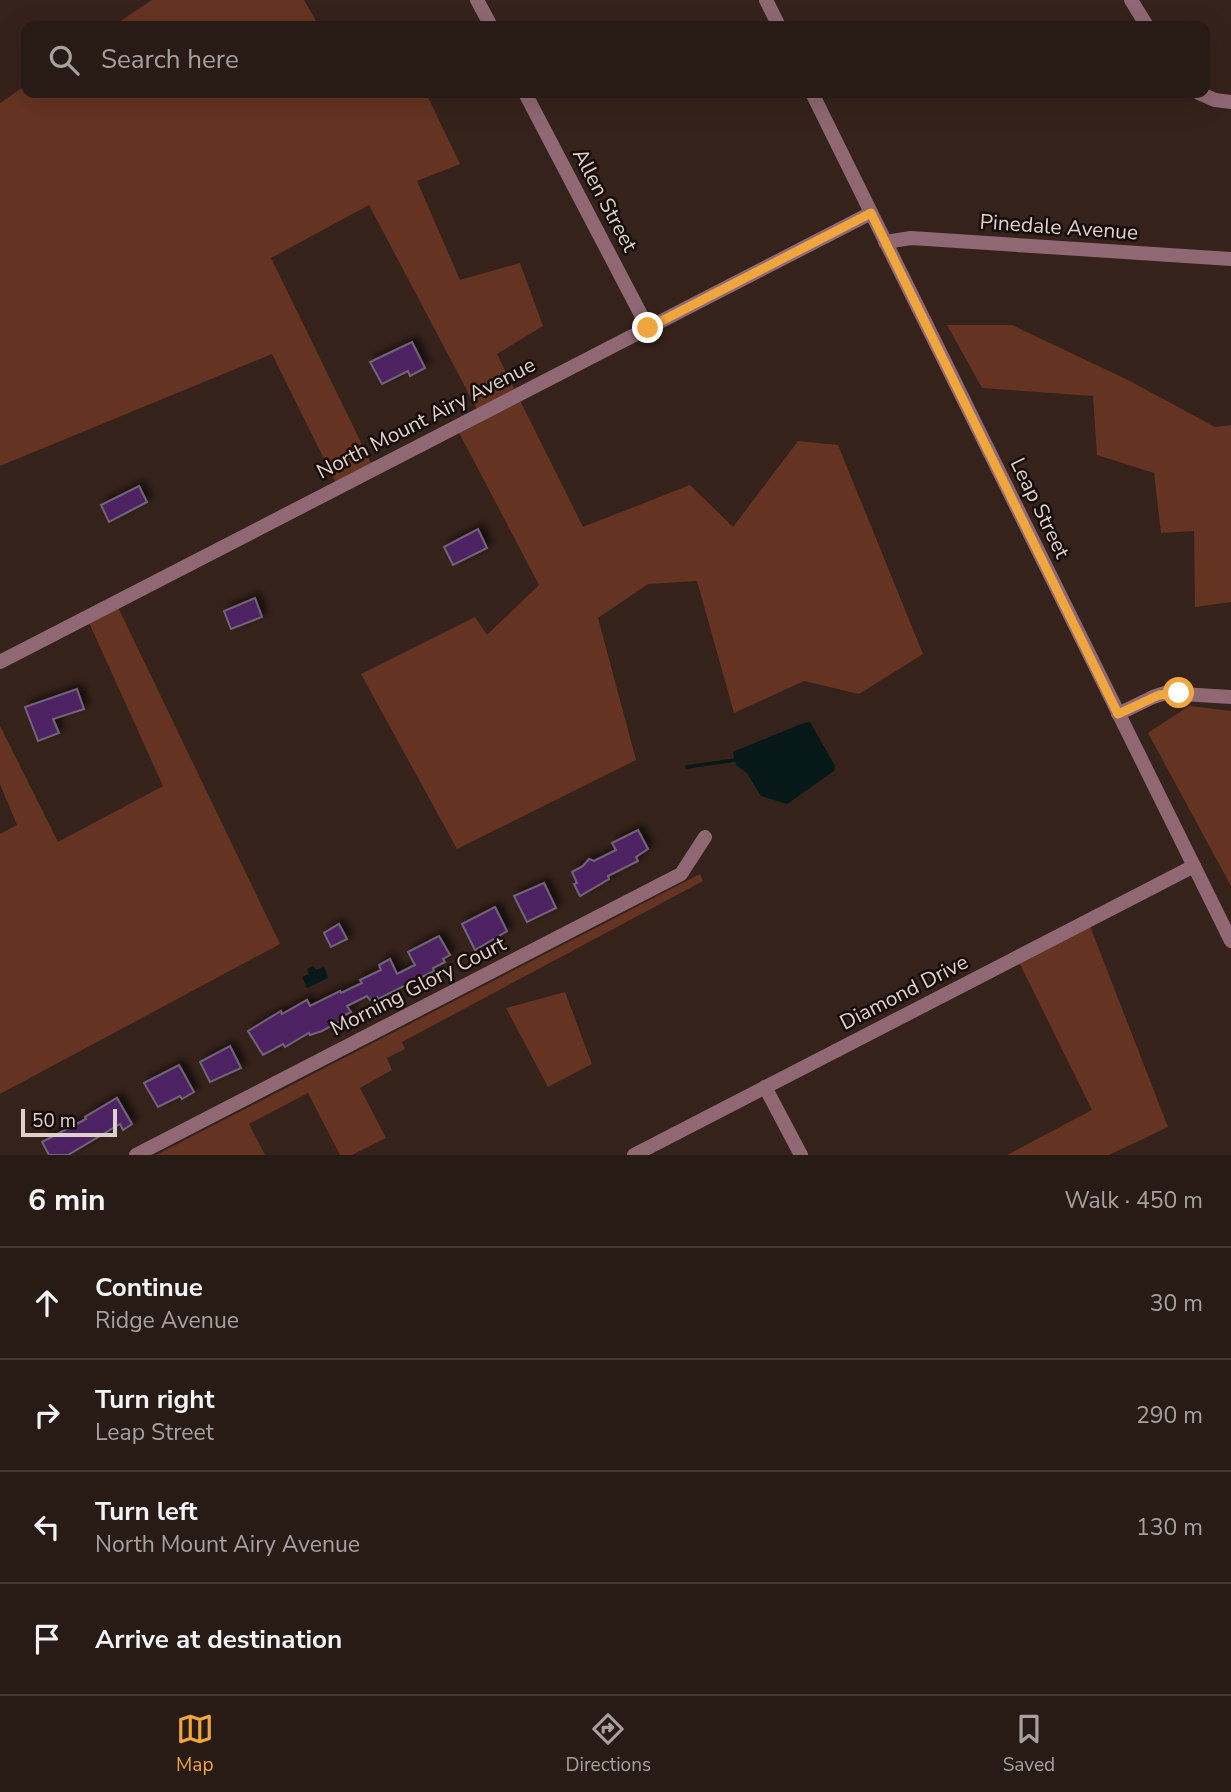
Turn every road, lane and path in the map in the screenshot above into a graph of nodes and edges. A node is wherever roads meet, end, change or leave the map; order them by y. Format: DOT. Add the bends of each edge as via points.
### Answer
graph roads {
  1 [pos="477,0"];
  2 [pos="766,0"];
  3 [pos="1131,0"];
  4 [pos="488,21"];
  5 [pos="776,21"];
  6 [pos="1144,21"];
  7 [pos="528,98"];
  8 [pos="814,98"];
  9 [pos="1210,98"];
  10 [pos="1231,102"];
  11 [pos="871,213"];
  12 [pos="885,242"];
  13 [pos="1231,259"];
  14 [pos="648,328"];
  15 [pos="0,662"];
  16 [pos="1231,697"];
  17 [pos="1118,714"];
  18 [pos="705,837"];
  19 [pos="1194,866"];
  20 [pos="1231,941"];
  21 [pos="765,1087"];
  22 [pos="136,1155"];
  23 [pos="634,1155"];
  24 [pos="800,1155"];
  1 -- 4 [label="street"];
  2 -- 5 [label="street"];
  3 -- 6 [label="street"];
  7 -- 14 [label="street, Allen Street"];
  8 -- 11 [label="street, Leap Street"];
  9 -- 10 [label="street"];
  11 -- 12 [label="street, Leap Street"];
  11 -- 14 [label="street, North Mount Airy Avenue"];
  12 -- 13 [label="street, Pinedale Avenue" via="911,238"];
  12 -- 17 [label="street, Leap Street"];
  14 -- 15 [label="street, North Mount Airy Avenue"];
  16 -- 17 [label="street" via="1166,694"];
  17 -- 19 [label="street, Leap Street"];
  18 -- 22 [label="street, Morning Glory Court" via="681,874"];
  19 -- 20 [label="street, Leap Street"];
  19 -- 21 [label="street, Diamond Drive"];
  21 -- 23 [label="street, Diamond Drive"];
  21 -- 24 [label="street"];
}
